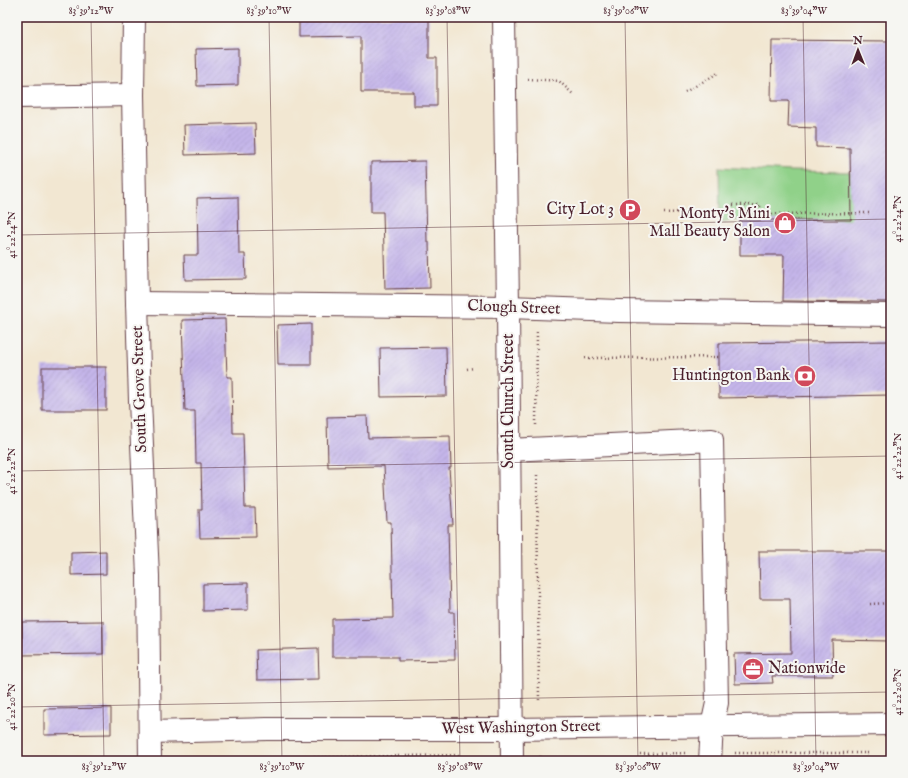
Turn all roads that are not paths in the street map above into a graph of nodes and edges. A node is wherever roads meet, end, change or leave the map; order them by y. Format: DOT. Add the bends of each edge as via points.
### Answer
graph roads {
  1 [pos="134,17"];
  2 [pos="504,17"];
  3 [pos="133,95"];
  4 [pos="17,97"];
  5 [pos="138,303"];
  6 [pos="508,307"];
  7 [pos="891,315"];
  8 [pos="509,450"];
  9 [pos="891,724"];
  10 [pos="712,726"];
  11 [pos="511,728"];
  12 [pos="150,732"];
  13 [pos="716,756"];
  14 [pos="150,761"];
  15 [pos="512,761"];
  1 -- 3 [label="street, South Grove Street"];
  2 -- 6 [label="street, South Church Street"];
  3 -- 4 [label="street"];
  3 -- 5 [label="street, South Grove Street"];
  5 -- 6 [label="street, Clough Street"];
  5 -- 12 [label="street, South Grove Street" via="148,576"];
  6 -- 7 [label="street, Clough Street"];
  6 -- 8 [label="street, South Church Street"];
  8 -- 10 [label="street" via="712,440 717,703"];
  8 -- 11 [label="street, South Church Street"];
  9 -- 10 [label="street, West Washington Street"];
  10 -- 11 [label="street, West Washington Street"];
  10 -- 13 [label="street"];
  11 -- 12 [label="street, West Washington Street"];
  11 -- 15 [label="street, South Church Street"];
  12 -- 14 [label="street, South Grove Street"];
}
